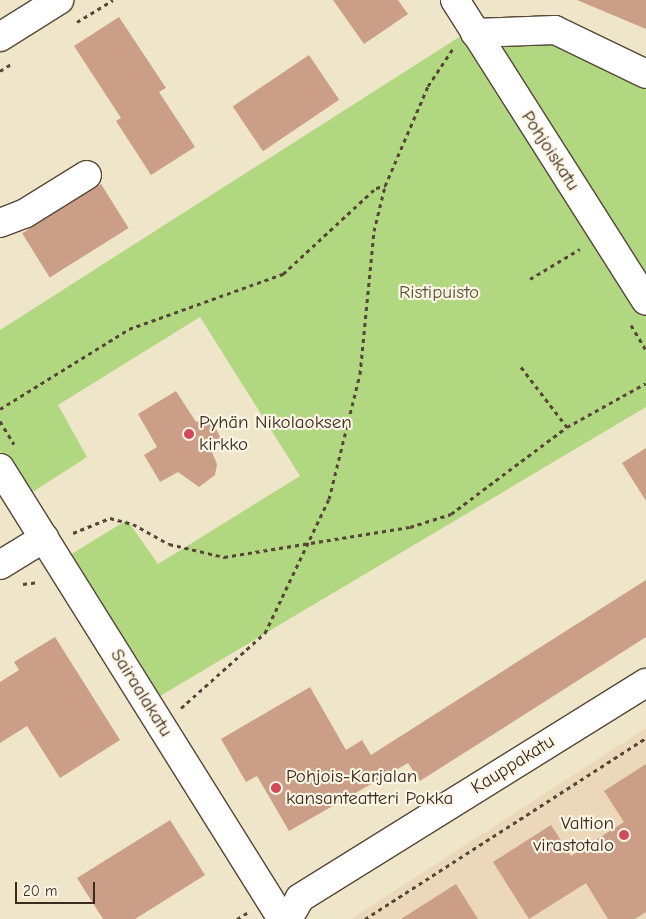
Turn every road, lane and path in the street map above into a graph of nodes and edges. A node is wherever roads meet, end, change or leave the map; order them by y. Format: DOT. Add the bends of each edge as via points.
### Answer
graph roads {
  1 [pos="59,0"];
  2 [pos="455,0"];
  3 [pos="475,33"];
  4 [pos="0,37"];
  5 [pos="646,74"];
  6 [pos="87,175"];
  7 [pos="385,186"];
  8 [pos="0,223"];
  9 [pos="583,247"];
  10 [pos="530,279"];
  11 [pos="646,301"];
  12 [pos="522,367"];
  13 [pos="646,383"];
  14 [pos="0,409"];
  15 [pos="567,427"];
  16 [pos="0,468"];
  17 [pos="71,534"];
  18 [pos="44,538"];
  19 [pos="308,546"];
  20 [pos="0,565"];
  21 [pos="646,683"];
  22 [pos="180,708"];
  23 [pos="646,738"];
  24 [pos="282,919"];
  25 [pos="288,919"];
  26 [pos="365,919"];
  1 -- 4 [label="street"];
  2 -- 3 [label="street, Pohjoiskatu"];
  3 -- 5 [label="street" via="555,30"];
  3 -- 7 [label="path" via="449,52 428,86"];
  3 -- 11 [label="street, Pohjoiskatu"];
  6 -- 8 [label="street" via="24,214"];
  7 -- 14 [label="path" via="376,188 282,274 129,328"];
  7 -- 19 [label="path" via="374,231 360,374 329,499"];
  9 -- 10 [label="path"];
  12 -- 15 [label="path"];
  13 -- 15 [label="path"];
  15 -- 19 [label="path" via="451,514 410,527"];
  16 -- 18 [label="street, Sairaalakatu"];
  17 -- 19 [label="path" via="110,518 169,544 224,557"];
  18 -- 20 [label="street"];
  18 -- 24 [label="street, Sairaalakatu"];
  19 -- 22 [label="path" via="264,633"];
  21 -- 25 [label="street, Kauppakatu" via="300,898"];
  23 -- 26 [label="path"];
}
